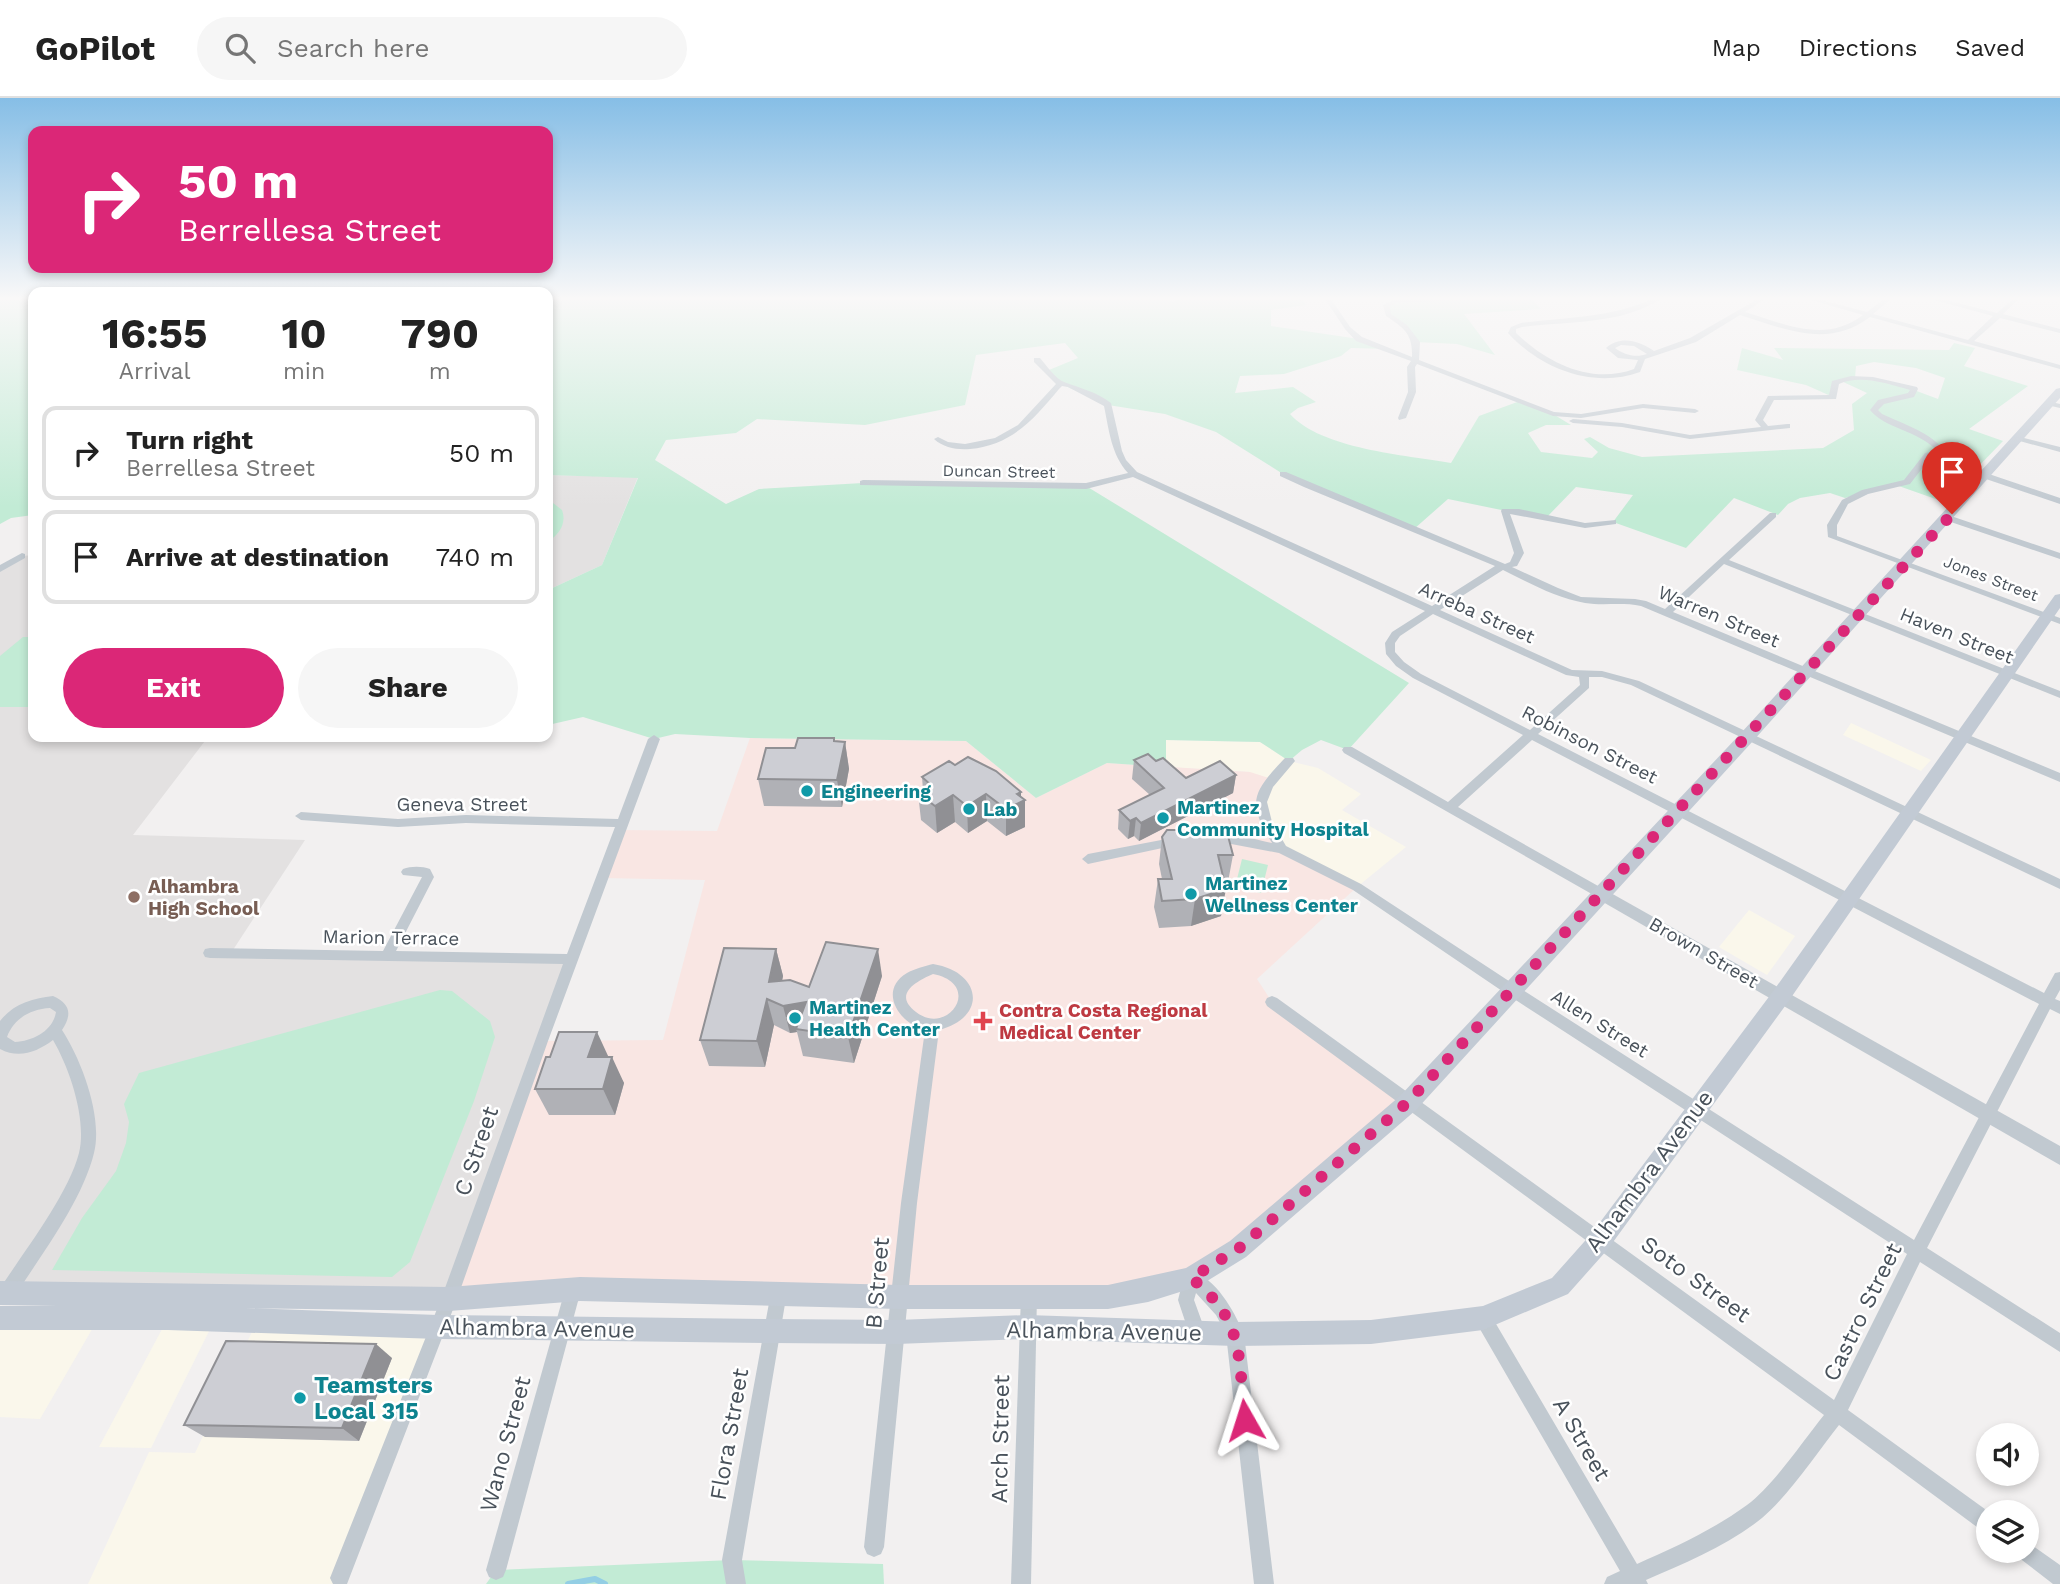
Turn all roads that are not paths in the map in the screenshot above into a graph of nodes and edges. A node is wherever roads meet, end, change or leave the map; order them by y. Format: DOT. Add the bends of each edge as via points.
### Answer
graph roads {
  1 [pos="1045,368"];
  2 [pos="1413,368"];
  3 [pos="1435,368"];
  4 [pos="1569,368"];
  5 [pos="1638,368"];
  6 [pos="1061,384"];
  7 [pos="2057,400"];
  8 [pos="1695,411"];
  9 [pos="1553,414"];
  10 [pos="1402,418"];
  11 [pos="1787,426"];
  12 [pos="1767,429"];
  13 [pos="2019,438"];
  14 [pos="938,439"];
  15 [pos="2060,450"];
  16 [pos="1134,474"];
  17 [pos="1283,474"];
  18 [pos="1986,475"];
  19 [pos="863,483"];
  20 [pos="2060,500"];
  21 [pos="1773,515"];
  22 [pos="1948,518"];
  23 [pos="1613,523"];
  24 [pos="1833,537"];
  25 [pos="22,556"];
  26 [pos="2060,556"];
  27 [pos="1724,561"];
  28 [pos="1904,562"];
  29 [pos="1505,566"];
  30 [pos="0,569"];
  31 [pos="2060,598"];
  32 [pos="1431,610"];
  33 [pos="1666,613"];
  34 [pos="1857,614"];
  35 [pos="2054,619"];
  36 [pos="1804,672"];
  37 [pos="2006,673"];
  38 [pos="1584,675"];
  39 [pos="2060,695"];
  40 [pos="1533,734"];
  41 [pos="1747,737"];
  42 [pos="1962,737"];
  43 [pos="654,739"];
  44 [pos="1348,750"];
  45 [pos="1289,761"];
  46 [pos="2060,778"];
  47 [pos="1450,807"];
  48 [pos="1679,809"];
  49 [pos="1909,812"];
  50 [pos="301,816"];
  51 [pos="622,823"];
  52 [pos="1282,849"];
  53 [pos="1088,859"];
  54 [pos="407,872"];
  55 [pos="2060,884"];
  56 [pos="1602,894"];
  57 [pos="1850,899"];
  58 [pos="210,953"];
  59 [pos="387,956"];
  60 [pos="571,959"];
  61 [pos="2060,976"];
  62 [pos="1513,991"];
  63 [pos="1781,996"];
  64 [pos="1272,1002"];
  65 [pos="2054,1004"];
  66 [pos="933,1025"];
  67 [pos="55,1031"];
  68 [pos="0,1037"];
  69 [pos="1408,1102"];
  70 [pos="1698,1108"];
  71 [pos="1987,1115"];
  72 [pos="2060,1156"];
  73 [pos="1600,1241"];
  74 [pos="1918,1249"];
  75 [pos="1191,1278"];
  76 [pos="573,1290"];
  77 [pos="779,1292"];
  78 [pos="1029,1295"];
  79 [pos="2,1296"];
  80 [pos="899,1297"];
  81 [pos="450,1298"];
  82 [pos="0,1318"];
  83 [pos="1483,1318"];
  84 [pos="438,1327"];
  85 [pos="1027,1327"];
  86 [pos="562,1328"];
  87 [pos="772,1331"];
  88 [pos="897,1332"];
  89 [pos="1196,1334"];
  90 [pos="1235,1334"];
  91 [pos="2060,1343"];
  92 [pos="1838,1412"];
  93 [pos="1976,1514"];
  94 [pos="874,1547"];
  95 [pos="2039,1561"];
  96 [pos="496,1570"];
  97 [pos="2060,1577"];
  98 [pos="340,1578"];
  99 [pos="1636,1581"];
  100 [pos="736,1584"];
  101 [pos="1021,1584"];
  102 [pos="1264,1584"];
  103 [pos="1614,1584"];
  1 -- 6 [label="street"];
  2 -- 10 [label="street" via="1412,392"];
  3 -- 9 [label="street"];
  4 -- 5 [label="street" via="1607,377"];
  6 -- 14 [label="street" via="1016,431 1002,438 957,447"];
  6 -- 16 [label="street" via="1108,405 1118,451"];
  7 -- 13 [label="main road, Alhambra Avenue"];
  8 -- 9 [label="street" via="1643,406 1581,416"];
  9 -- 12 [label="street" via="1566,420 1674,436"];
  11 -- 12 [label="street"];
  12 -- 24 [label="street" via="1759,420 1771,398 1833,397 1835,383 1855,378 1914,389 1911,395 1881,402 1874,410 1923,436 1943,453 1928,455 1907,482 1845,502 1832,525"];
  13 -- 15 [label="street"];
  13 -- 18 [label="main road, Alhambra Avenue"];
  16 -- 19 [label="street, Duncan Street" via="1076,486"];
  16 -- 32 [label="street, Arreba Street"];
  17 -- 29 [label="street, Warren Street"];
  18 -- 20 [label="street"];
  18 -- 22 [label="main road, Alhambra Avenue"];
  21 -- 27 [label="street"];
  22 -- 26 [label="street"];
  22 -- 28 [label="main road, Alhambra Avenue"];
  23 -- 29 [label="street" via="1596,528 1574,526 1505,512 1519,553 1514,564"];
  24 -- 28 [label="street, Jones Street"];
  25 -- 30 [label="street"];
  27 -- 33 [label="street"];
  27 -- 34 [label="street, Haven Street"];
  28 -- 34 [label="main road, Alhambra Avenue"];
  28 -- 35 [label="street, Jones Street"];
  29 -- 32 [label="street, Robinson Street"];
  29 -- 33 [label="street, Warren Street" via="1577,599 1629,600"];
  31 -- 35 [label="main road, Alhambra Avenue"];
  32 -- 38 [label="street, Arreba Street" via="1570,673"];
  32 -- 40 [label="street, Robinson Street" via="1396,634 1390,652 1417,676"];
  33 -- 36 [label="street, Warren Street"];
  34 -- 36 [label="main road, Alhambra Avenue"];
  34 -- 37 [label="street, Haven Street"];
  35 -- 37 [label="main road, Alhambra Avenue"];
  36 -- 41 [label="main road, Alhambra Avenue"];
  36 -- 42 [label="street, Warren Street"];
  37 -- 39 [label="street, Haven Street"];
  37 -- 42 [label="main road, Alhambra Avenue"];
  38 -- 40 [label="street" via="1586,686"];
  38 -- 41 [label="street, Arreba Street" via="1616,676 1635,683"];
  40 -- 47 [label="street"];
  40 -- 48 [label="street, Robinson Street"];
  41 -- 48 [label="main road, Alhambra Avenue"];
  41 -- 49 [label="street, Arreba Street"];
  42 -- 46 [label="street, Warren Street"];
  42 -- 49 [label="main road, Alhambra Avenue"];
  43 -- 51 [label="street, C Street"];
  44 -- 47 [label="street, Brown Street"];
  45 -- 52 [label="street" via="1262,789 1261,796 1264,820"];
  47 -- 56 [label="street, Brown Street"];
  48 -- 56 [label="main road, Alhambra Avenue"];
  48 -- 57 [label="street, Robinson Street"];
  49 -- 55 [label="street, Arreba Street"];
  49 -- 57 [label="main road, Alhambra Avenue"];
  50 -- 51 [label="street, Geneva Street" via="398,823 466,819"];
  51 -- 60 [label="street, C Street"];
  52 -- 53 [label="street, Allen Street" via="1226,839 1195,840"];
  52 -- 62 [label="street, Allen Street" via="1357,887"];
  54 -- 59 [label="street" via="426,872 429,877"];
  56 -- 62 [label="main road, Alhambra Avenue"];
  56 -- 63 [label="street, Brown Street"];
  57 -- 63 [label="main road, Alhambra Avenue"];
  57 -- 65 [label="street, Robinson Street"];
  58 -- 59 [label="street, Marion Terrace"];
  59 -- 60 [label="street, Marion Terrace"];
  60 -- 81 [label="street, C Street"];
  61 -- 65 [label="street, Castro Street"];
  62 -- 69 [label="main road, Alhambra Avenue"];
  62 -- 70 [label="street, Allen Street"];
  63 -- 70 [label="main road, Alhambra Avenue"];
  63 -- 71 [label="street, Brown Street"];
  64 -- 69 [label="street, Soto Street"];
  65 -- 71 [label="street, Castro Street"];
  66 -- 66 [label="street" via="957,1015 967,995 964,985 946,971 920,972 901,987 901,1009 919,1023"];
  66 -- 80 [label="street, B Street"];
  67 -- 68 [label="street" via="25,1047 8,1047"];
  67 -- 68 [label="street" via="64,1010 44,1002 14,1016"];
  67 -- 79 [label="street" via="66,1046 86,1104 90,1139 71,1188"];
  69 -- 73 [label="street, Soto Street"];
  69 -- 75 [label="main road, Alhambra Avenue" via="1238,1249"];
  70 -- 73 [label="main road, Alhambra Avenue"];
  70 -- 74 [label="street, Allen Street"];
  71 -- 72 [label="street, Brown Street"];
  71 -- 74 [label="street, Castro Street"];
  73 -- 83 [label="main road, Alhambra Avenue" via="1560,1286"];
  73 -- 92 [label="street, Soto Street"];
  74 -- 91 [label="street, Allen Street"];
  74 -- 92 [label="street, Castro Street"];
  75 -- 78 [label="main road, Alhambra Avenue" via="1108,1297"];
  75 -- 89 [label="street" via="1186,1300"];
  75 -- 90 [label="street" via="1214,1296"];
  76 -- 77 [label="main road, Alhambra Avenue"];
  76 -- 81 [label="main road, Alhambra Avenue"];
  76 -- 86 [label="street, Wano Street"];
  77 -- 80 [label="main road, Alhambra Avenue"];
  77 -- 87 [label="street, Flora Street"];
  78 -- 80 [label="main road, Alhambra Avenue"];
  78 -- 85 [label="street, Arch Street"];
  79 -- 81 [label="main road, Alhambra Avenue"];
  80 -- 88 [label="street, B Street"];
  81 -- 84 [label="street, C Street"];
  82 -- 84 [label="main road, Alhambra Avenue"];
  83 -- 90 [label="main road, Alhambra Avenue" via="1371,1332"];
  83 -- 99 [label="street, A Street"];
  84 -- 86 [label="main road, Alhambra Avenue"];
  84 -- 98 [label="street, C Street"];
  85 -- 88 [label="main road, Alhambra Avenue"];
  85 -- 89 [label="main road, Alhambra Avenue"];
  85 -- 101 [label="street, Arch Street"];
  86 -- 87 [label="main road, Alhambra Avenue"];
  86 -- 96 [label="street, Wano Street"];
  87 -- 88 [label="main road, Alhambra Avenue"];
  87 -- 100 [label="street, Flora Street" via="732,1560"];
  88 -- 94 [label="street, B Street"];
  89 -- 90 [label="main road, Alhambra Avenue"];
  90 -- 102 [label="street"];
  92 -- 93 [label="street, Soto Street"];
  92 -- 99 [label="street, Castro Street" via="1755,1511"];
  95 -- 97 [label="street"];
  99 -- 103 [label="street, Castro Street"];
}
